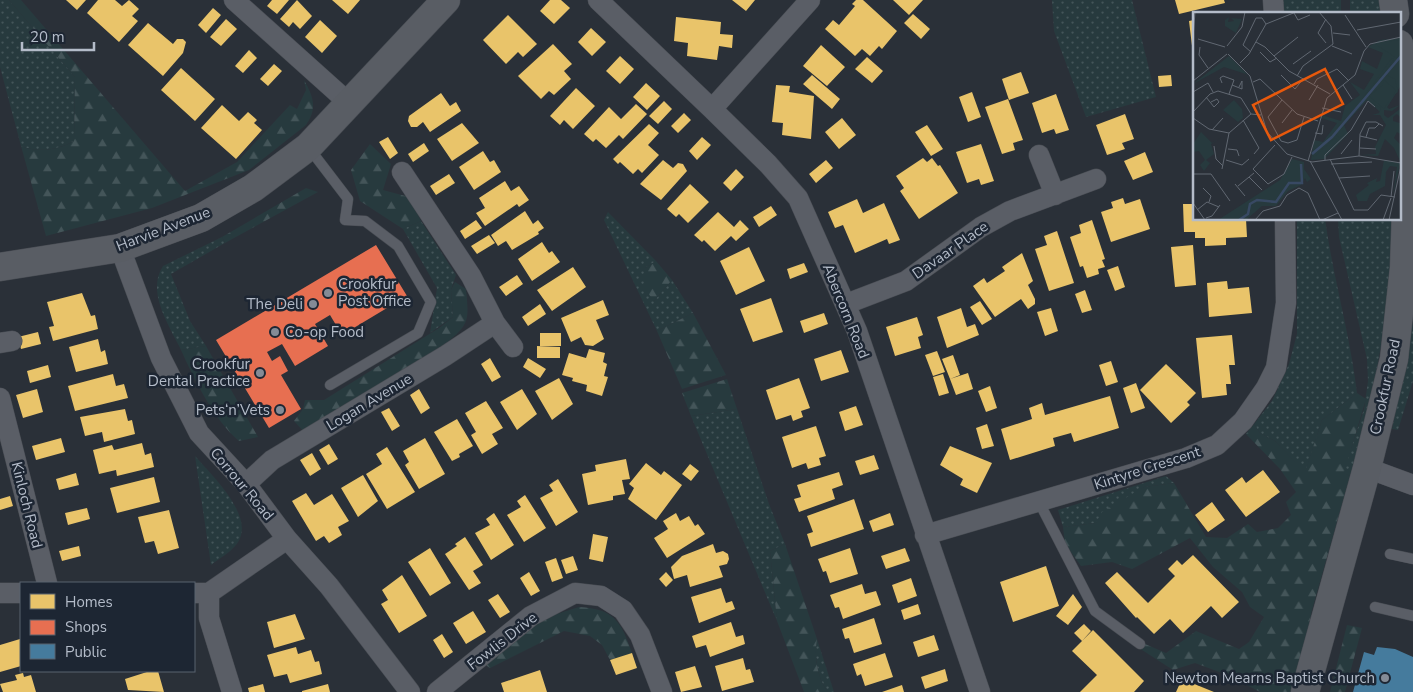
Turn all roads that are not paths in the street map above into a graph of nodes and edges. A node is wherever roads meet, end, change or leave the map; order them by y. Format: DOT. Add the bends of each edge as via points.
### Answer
graph roads {
  1 [pos="234,0"];
  2 [pos="446,0"];
  3 [pos="598,0"];
  4 [pos="810,0"];
  5 [pos="1400,53"];
  6 [pos="350,104"];
  7 [pos="712,109"];
  8 [pos="308,147"];
  9 [pos="1039,155"];
  10 [pos="402,172"];
  11 [pos="1096,179"];
  12 [pos="1054,195"];
  13 [pos="1285,220"];
  14 [pos="120,248"];
  15 [pos="0,267"];
  16 [pos="846,304"];
  17 [pos="495,323"];
  18 [pos="513,347"];
  19 [pos="330,385"];
  20 [pos="0,398"];
  21 [pos="1367,468"];
  22 [pos="246,484"];
  23 [pos="1413,485"];
  24 [pos="1038,502"];
  25 [pos="925,535"];
  26 [pos="287,539"];
  27 [pos="1390,554"];
  28 [pos="1413,559"];
  29 [pos="47,582"];
  30 [pos="20,593"];
  31 [pos="202,593"];
  32 [pos="0,594"];
  33 [pos="1375,607"];
  34 [pos="1413,616"];
  35 [pos="1140,644"];
  36 [pos="232,692"];
  37 [pos="410,692"];
  38 [pos="437,692"];
  39 [pos="662,692"];
  40 [pos="980,692"];
  41 [pos="1305,692"];
  1 -- 6 [label="street"];
  2 -- 6 [label="street, Harvie Avenue"];
  3 -- 7 [label="street, Abercorn Road"];
  4 -- 7 [label="street"];
  5 -- 21 [label="street, Crookfur Road" via="1408,153 1404,268 1394,359"];
  6 -- 8 [label="street, Harvie Avenue"];
  7 -- 16 [label="street, Abercorn Road" via="798,198"];
  8 -- 14 [label="street, Harvie Avenue" via="253,188 201,218"];
  8 -- 19 [label="lane" via="348,199 345,220 365,221 398,246 430,302 418,333"];
  9 -- 12 [label="street"];
  10 -- 17 [label="street" via="471,276"];
  11 -- 12 [label="street, Davaar Place"];
  12 -- 16 [label="street, Davaar Place" via="1010,211 981,227 906,281"];
  13 -- 24 [label="street, Kintyre Crescent" via="1286,303 1281,345 1276,368 1266,388 1243,421 1217,445 1186,458"];
  14 -- 15 [label="street, Harvie Avenue"];
  14 -- 22 [label="street, Corrour Road" via="161,358 199,434"];
  16 -- 25 [label="street, Abercorn Road"];
  17 -- 18 [label="street"];
  17 -- 22 [label="street, Logan Avenue" via="272,460"];
  20 -- 29 [label="street, Kinloch Road"];
  21 -- 23 [label="street"];
  21 -- 41 [label="street, Crookfur Road"];
  22 -- 26 [label="street, Corrour Road"];
  24 -- 25 [label="street, Kintyre Crescent"];
  24 -- 35 [label="lane" via="1095,611"];
  25 -- 40 [label="street, Abercorn Road"];
  26 -- 31 [label="street"];
  26 -- 37 [label="street, Corrour Road" via="329,586"];
  27 -- 28 [label="lane"];
  30 -- 32 [label="street"];
  31 -- 36 [label="street"];
  33 -- 34 [label="lane"];
  38 -- 39 [label="street, Fowlis Drive" via="531,616 575,593 601,596 623,610 640,636"];
}
